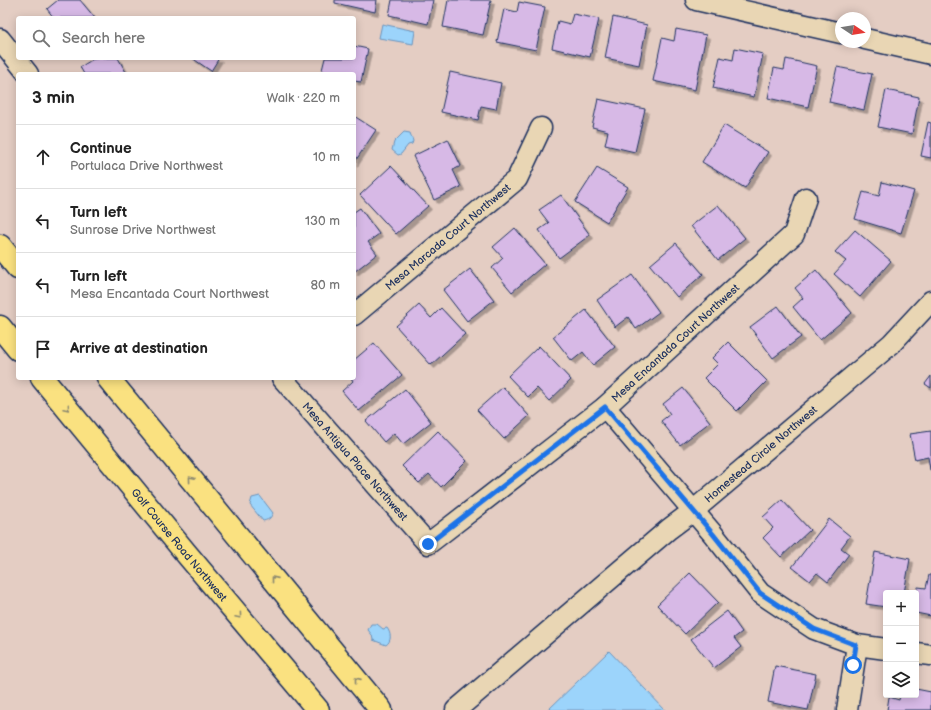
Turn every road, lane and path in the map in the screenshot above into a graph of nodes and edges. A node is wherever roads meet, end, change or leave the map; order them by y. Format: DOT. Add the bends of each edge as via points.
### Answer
graph roads {
  1 [pos="696,0"];
  2 [pos="835,32"];
  3 [pos="0,39"];
  4 [pos="871,40"];
  5 [pos="931,54"];
  6 [pos="16,59"];
  7 [pos="17,60"];
  8 [pos="26,72"];
  9 [pos="541,128"];
  10 [pos="806,198"];
  11 [pos="0,246"];
  12 [pos="16,266"];
  13 [pos="931,301"];
  14 [pos="356,313"];
  15 [pos="0,327"];
  16 [pos="16,347"];
  17 [pos="44,380"];
  18 [pos="110,380"];
  19 [pos="284,380"];
  20 [pos="605,407"];
  21 [pos="693,511"];
  22 [pos="428,544"];
  23 [pos="856,645"];
  24 [pos="883,649"];
  25 [pos="919,653"];
  26 [pos="931,655"];
  27 [pos="318,710"];
  28 [pos="381,710"];
  29 [pos="456,710"];
  30 [pos="847,710"];
  1 -- 2 [label="street"];
  3 -- 6 [label="street"];
  4 -- 5 [label="street"];
  7 -- 8 [label="street"];
  9 -- 14 [label="street, Mesa Marcada Court Northwest" via="517,179"];
  10 -- 20 [label="street, Mesa Encantada Court Northwest" via="794,234"];
  11 -- 12 [label="main road"];
  13 -- 21 [label="street, Homestead Circle Northwest" via="891,344"];
  15 -- 16 [label="main road"];
  17 -- 27 [label="main road, Golf Course Road Northwest, one-way"];
  28 -- 18 [label="main road, one-way"];
  19 -- 22 [label="street, Mesa Antigua Place Northwest"];
  20 -- 21 [label="street"];
  20 -- 22 [label="street, Mesa Encantada Court Northwest"];
  21 -- 23 [label="street" via="760,593 814,629"];
  21 -- 29 [label="street, Homestead Circle Northwest"];
  23 -- 24 [label="street"];
  23 -- 30 [label="street"];
  25 -- 26 [label="street"];
}
